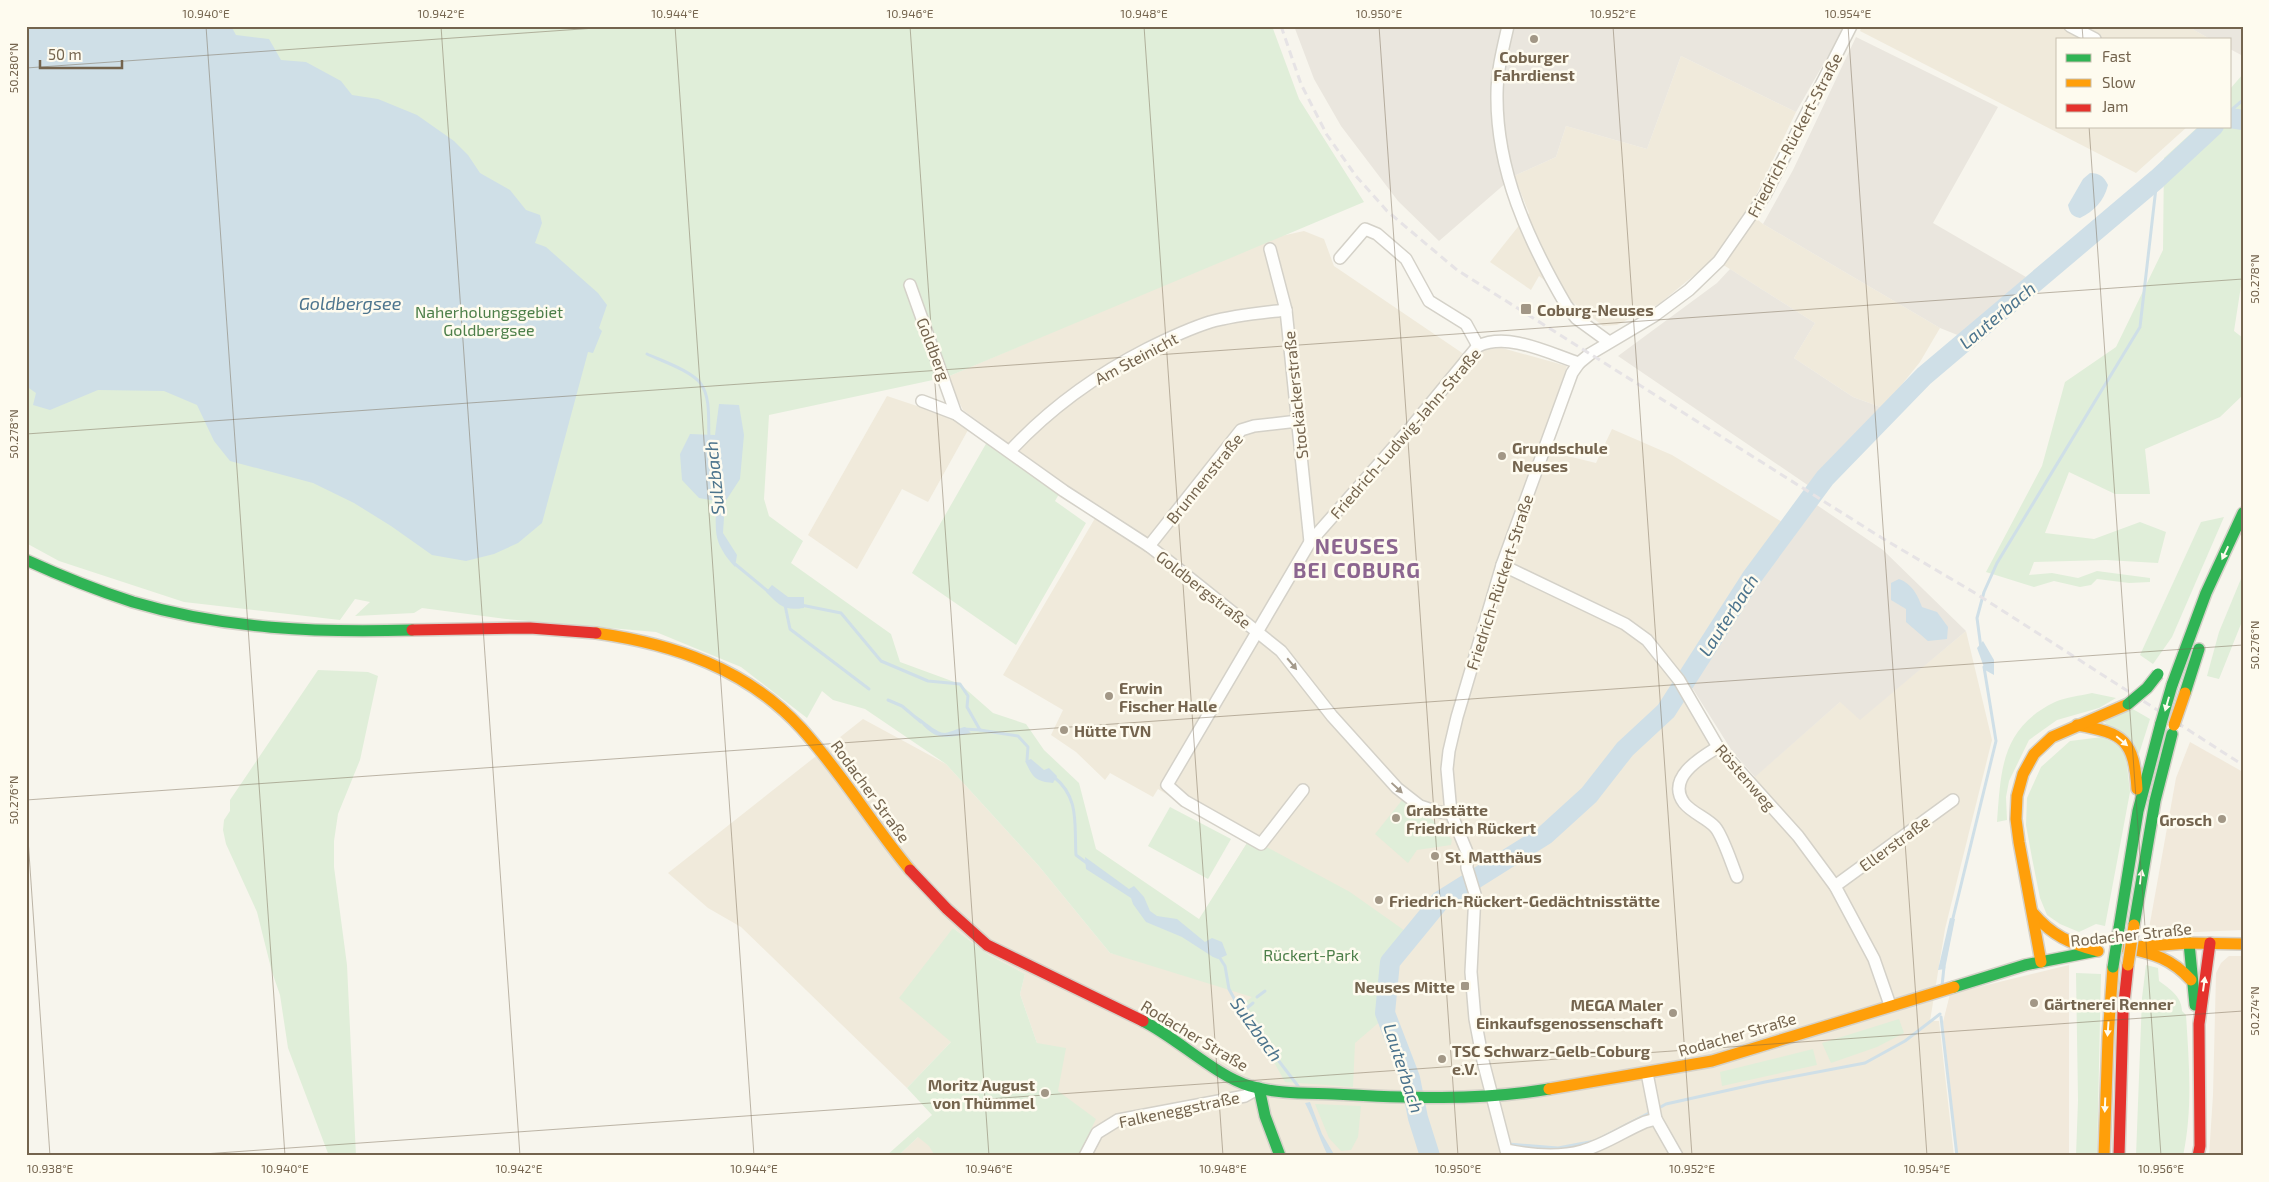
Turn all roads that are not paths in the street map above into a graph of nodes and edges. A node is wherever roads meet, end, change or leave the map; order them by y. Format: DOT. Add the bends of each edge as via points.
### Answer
graph roads {
  1 [pos="1508,26"];
  2 [pos="1851,26"];
  3 [pos="2070,26"];
  4 [pos="2093,38"];
  5 [pos="1270,249"];
  6 [pos="1340,258"];
  7 [pos="910,285"];
  8 [pos="1286,310"];
  9 [pos="1609,342"];
  10 [pos="1478,346"];
  11 [pos="1579,363"];
  12 [pos="922,401"];
  13 [pos="956,414"];
  14 [pos="1298,421"];
  15 [pos="1010,451"];
  16 [pos="2243,513"];
  17 [pos="1310,542"];
  18 [pos="1149,546"];
  19 [pos="26,560"];
  20 [pos="1502,565"];
  21 [pos="2206,593"];
  22 [pos="1257,631"];
  23 [pos="2204,636"];
  24 [pos="2077,726"];
  25 [pos="1718,747"];
  26 [pos="1303,790"];
  27 [pos="1952,800"];
  28 [pos="2138,811"];
  29 [pos="1451,813"];
  30 [pos="1737,877"];
  31 [pos="1835,886"];
  32 [pos="2033,913"];
  33 [pos="2188,943"];
  34 [pos="2210,944"];
  35 [pos="2243,944"];
  36 [pos="2126,948"];
  37 [pos="2098,951"];
  38 [pos="2041,962"];
  39 [pos="2191,980"];
  40 [pos="1890,1005"];
  41 [pos="2199,1024"];
  42 [pos="1647,1073"];
  43 [pos="1259,1088"];
  44 [pos="1491,1095"];
  45 [pos="2120,1097"];
  46 [pos="1654,1113"];
  47 [pos="2200,1116"];
  48 [pos="1085,1156"];
  49 [pos="1280,1156"];
  50 [pos="1677,1156"];
  51 [pos="2104,1156"];
  52 [pos="2119,1156"];
  53 [pos="2125,1156"];
  54 [pos="2190,1156"];
  55 [pos="2198,1156"];
  1 -- 9 [label="street" via="1497,93 1501,154 1508,181 1520,214 1566,305 1576,318"];
  2 -- 9 [label="street, Friedrich-Rückert-Straße" via="1765,195 1720,261 1654,316"];
  3 -- 4 [label="street"];
  5 -- 8 [label="street, Stockäckerstraße"];
  6 -- 10 [label="street" via="1365,229 1377,234 1406,259 1429,301 1466,324"];
  7 -- 13 [label="street, Goldberg"];
  8 -- 14 [label="street, Stockäckerstraße"];
  8 -- 15 [label="street, Am Steinicht" via="1209,322 1119,364 1070,395"];
  9 -- 11 [label="street, Friedrich-Rückert-Straße"];
  10 -- 11 [label="street, Friedrich-Ludwig-Jahn-Straße" via="1494,341 1512,343"];
  10 -- 17 [label="street, Friedrich-Ludwig-Jahn-Straße"];
  11 -- 20 [label="street, Friedrich-Rückert-Straße" via="1572,372"];
  12 -- 13 [label="street, Goldbergstraße"];
  13 -- 15 [label="street, Goldbergstraße"];
  14 -- 17 [label="street, Stockäckerstraße"];
  14 -- 18 [label="street, Brunnenstraße" via="1241,430"];
  15 -- 18 [label="street, Goldbergstraße"];
  16 -- 21 [label="main road, one-way"];
  17 -- 22 [label="street, Friedrich-Ludwig-Jahn-Straße"];
  18 -- 22 [label="street, Goldbergstraße"];
  19 -- 43 [label="main road, Rodacher Straße" via="132,603 247,626 358,631 571,630 638,640 699,658 757,688 800,724 911,872 987,945 1155,1027 1232,1078"];
  20 -- 25 [label="street, Röstenweg" via="1624,624 1647,640 1682,684"];
  20 -- 29 [label="street, Friedrich-Rückert-Straße" via="1449,751 1447,769"];
  21 -- 24 [label="main road, bridge" via="2164,666 2147,688 2128,704"];
  21 -- 28 [label="main road, one-way, bridge" via="2172,685"];
  22 -- 26 [label="street, Friedrich-Ludwig-Jahn-Straße" via="1166,785 1185,801 1262,844"];
  22 -- 29 [label="street, Goldbergstraße, one-way" via="1281,651 1332,716 1397,788 1420,806"];
  45 -- 23 [label="main road, one-way, bridge" via="2122,1012 2155,801 2173,730"];
  24 -- 28 [label="main road, one-way" via="2112,733 2129,746 2137,773"];
  24 -- 32 [label="main road" via="2061,731 2035,752 2018,784 2016,823"];
  25 -- 30 [label="street" via="1687,768 1680,782 1680,791 1684,804 1716,828"];
  25 -- 31 [label="street, Röstenweg" via="1798,836"];
  27 -- 31 [label="street, Ellerstraße"];
  28 -- 51 [label="main road, one-way, bridge" via="2113,967"];
  29 -- 44 [label="street, Friedrich-Rückert-Straße" via="1467,852 1467,868 1474,885 1473,1000"];
  31 -- 40 [label="street, Röstenweg" via="1874,959"];
  32 -- 37 [label="main road" via="2053,934"];
  32 -- 38 [label="main road"];
  33 -- 34 [label="main road, Rodacher Straße"];
  33 -- 36 [label="main road, Rodacher Straße"];
  33 -- 39 [label="main road"];
  34 -- 35 [label="main road, Rodacher Straße"];
  41 -- 34 [label="main road, one-way"];
  36 -- 37 [label="main road, Rodacher Straße"];
  36 -- 39 [label="main road" via="2168,958"];
  37 -- 38 [label="main road, Rodacher Straße"];
  38 -- 40 [label="main road, Rodacher Straße"];
  39 -- 41 [label="main road"];
  40 -- 42 [label="main road, Rodacher Straße" via="1712,1061"];
  41 -- 47 [label="main road"];
  42 -- 44 [label="main road, Rodacher Straße"];
  42 -- 46 [label="street"];
  43 -- 44 [label="main road, Rodacher Straße" via="1416,1098"];
  43 -- 48 [label="street, Falkeneggstraße" via="1245,1096 1118,1120 1097,1133"];
  43 -- 49 [label="main road"];
  44 -- 46 [label="street, Friedrich-Rückert-Straße" via="1504,1143 1534,1155 1583,1151 1645,1122"];
  45 -- 52 [label="main road"];
  45 -- 53 [label="main road"];
  46 -- 50 [label="street"];
  47 -- 54 [label="main road"];
  47 -- 55 [label="main road"];
}
